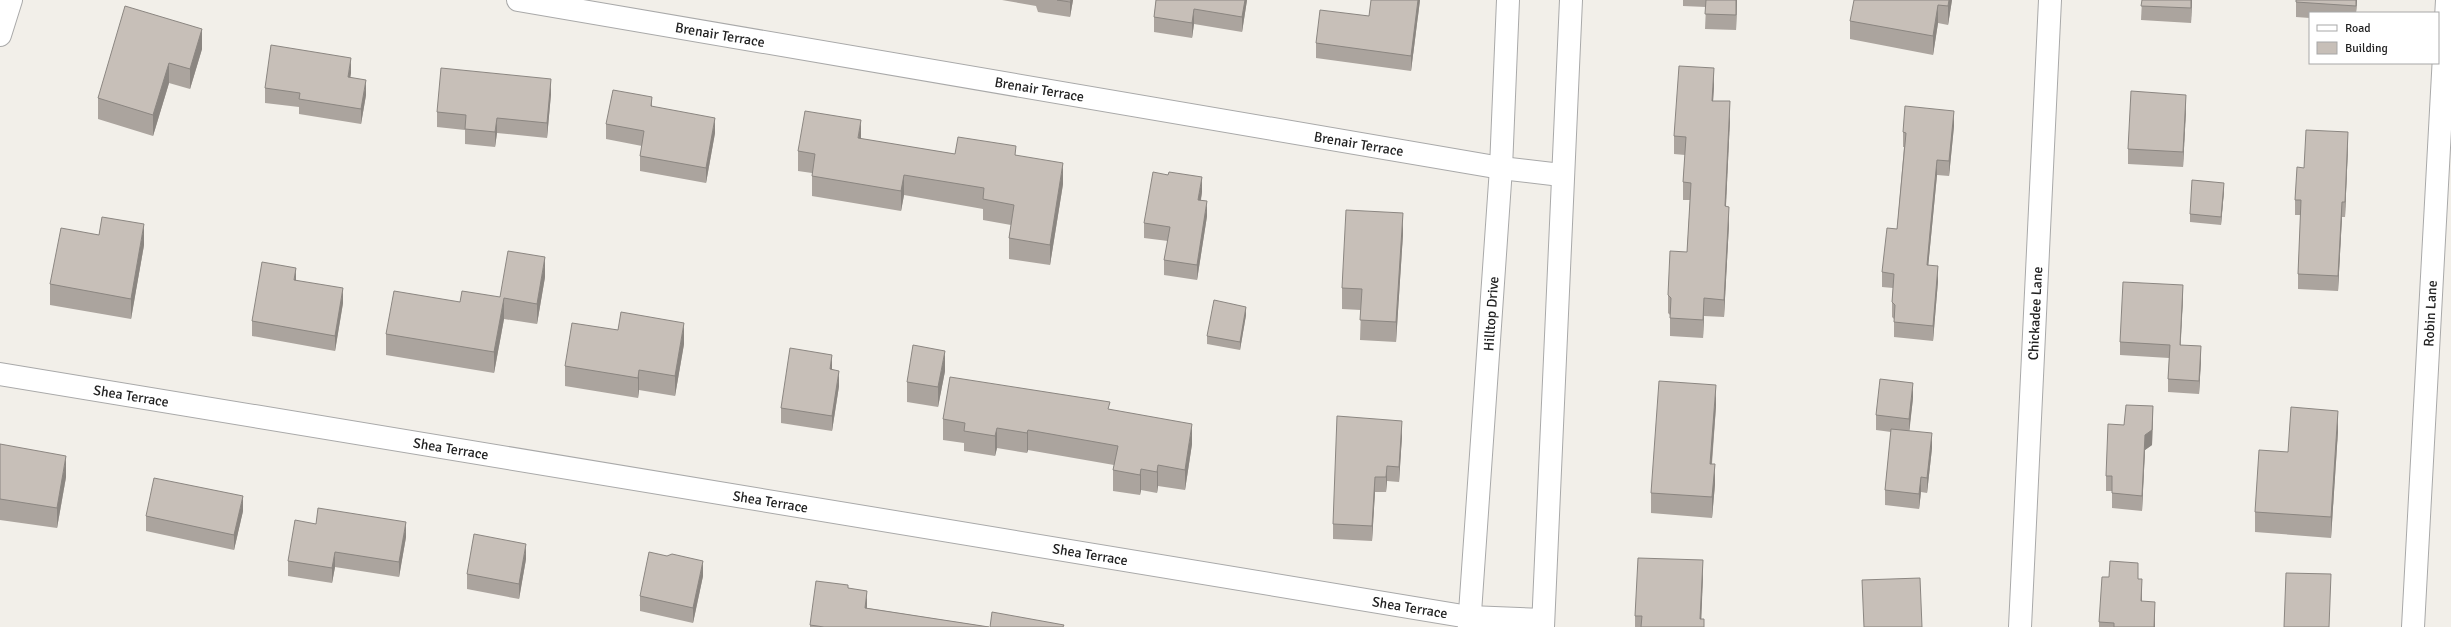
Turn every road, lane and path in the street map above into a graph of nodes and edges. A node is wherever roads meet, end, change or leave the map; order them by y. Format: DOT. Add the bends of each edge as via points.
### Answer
graph roads {
  1 [pos="11,0"];
  2 [pos="518,0"];
  3 [pos="1508,0"];
  4 [pos="1571,0"];
  5 [pos="2050,0"];
  6 [pos="2447,0"];
  7 [pos="0,35"];
  8 [pos="1501,168"];
  9 [pos="1562,175"];
  10 [pos="0,374"];
  11 [pos="1469,622"];
  12 [pos="1543,624"];
  13 [pos="2020,627"];
  14 [pos="2413,627"];
  1 -- 7 [label="street"];
  2 -- 8 [label="street, Brenair Terrace"];
  3 -- 8 [label="street, Hilltop Drive"];
  4 -- 9 [label="street"];
  5 -- 13 [label="street, Chickadee Lane"];
  6 -- 14 [label="street, Robin Lane"];
  8 -- 9 [label="street, Brenair Terrace"];
  8 -- 11 [label="street, Hilltop Drive"];
  9 -- 12 [label="street"];
  10 -- 11 [label="street, Shea Terrace"];
  11 -- 12 [label="street, Shea Terrace"];
}
